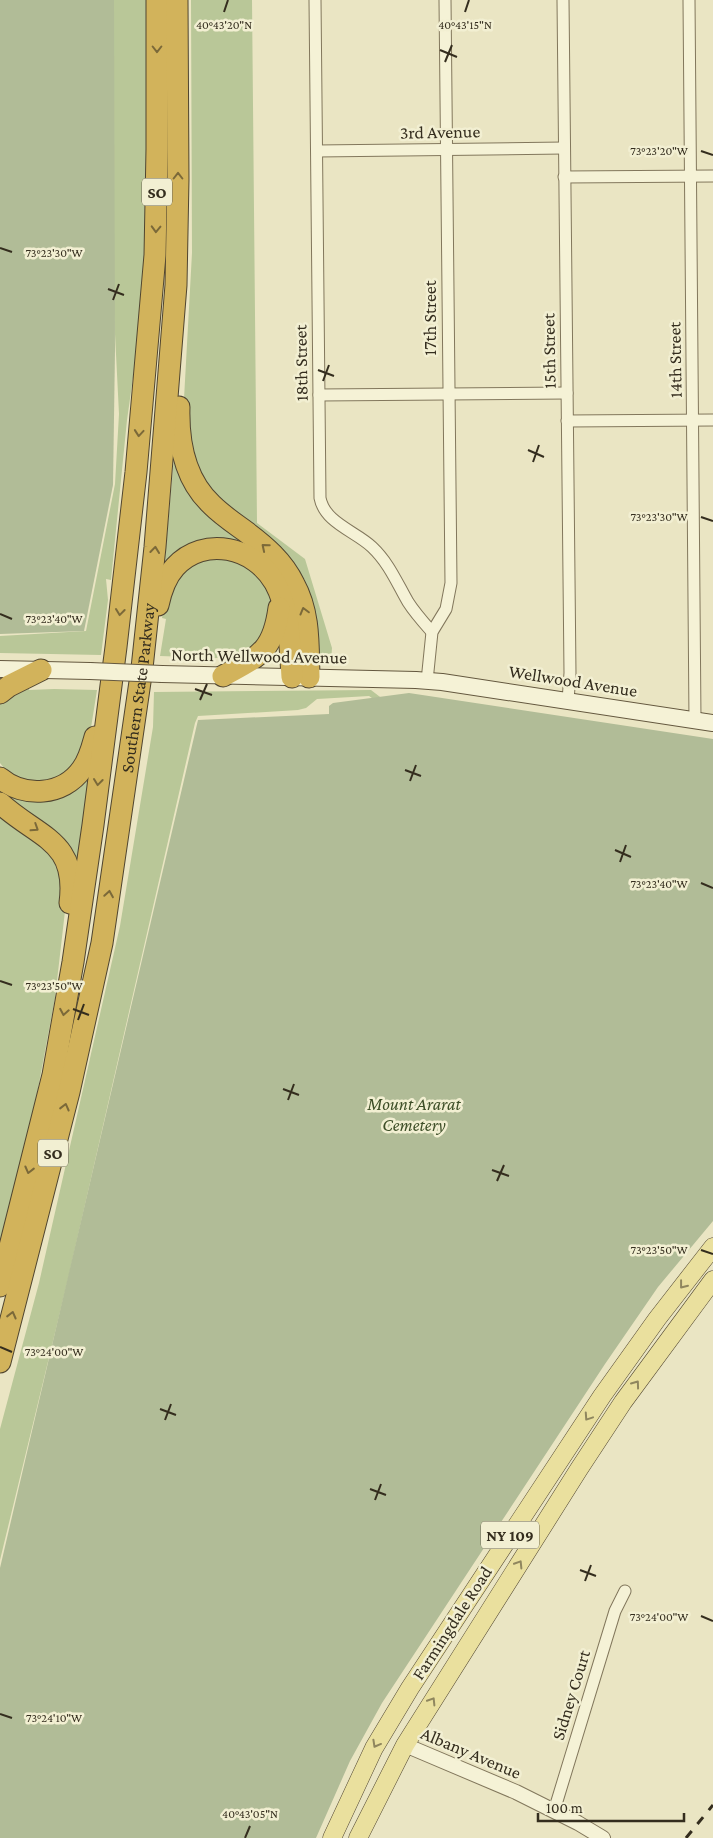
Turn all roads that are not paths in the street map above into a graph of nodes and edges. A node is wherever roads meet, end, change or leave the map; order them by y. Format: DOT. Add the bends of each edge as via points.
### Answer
graph roads {
  1 [pos="157,0"];
  2 [pos="176,0"];
  3 [pos="316,0"];
  4 [pos="445,0"];
  5 [pos="563,0"];
  6 [pos="689,0"];
  7 [pos="564,148"];
  8 [pos="446,150"];
  9 [pos="317,151"];
  10 [pos="713,176"];
  11 [pos="564,177"];
  12 [pos="690,177"];
  13 [pos="174,312"];
  14 [pos="567,393"];
  15 [pos="319,394"];
  16 [pos="448,394"];
  17 [pos="713,420"];
  18 [pos="568,421"];
  19 [pos="693,421"];
  20 [pos="281,598"];
  21 [pos="432,632"];
  22 [pos="116,647"];
  23 [pos="0,669"];
  24 [pos="41,670"];
  25 [pos="152,671"];
  26 [pos="223,676"];
  27 [pos="300,677"];
  28 [pos="427,681"];
  29 [pos="0,693"];
  30 [pos="568,700"];
  31 [pos="694,720"];
  32 [pos="713,723"];
  33 [pos="0,778"];
  34 [pos="0,803"];
  35 [pos="73,962"];
  36 [pos="713,1247"];
  37 [pos="713,1280"];
  38 [pos="0,1286"];
  39 [pos="0,1362"];
  40 [pos="476,1587"];
  41 [pos="625,1591"];
  42 [pos="405,1745"];
  43 [pos="554,1811"];
  44 [pos="597,1837"];
  45 [pos="332,1838"];
  46 [pos="358,1838"];
  1 -- 22 [label="highway, Southern State Parkway / SO, one-way" via="155,254 136,472"];
  13 -- 2 [label="highway, Southern State Parkway / SO, one-way" via="178,179"];
  3 -- 9 [label="street, 18th Street"];
  4 -- 8 [label="street, 17th Street"];
  5 -- 7 [label="street, 15th Street"];
  6 -- 12 [label="street, 14th Street"];
  7 -- 8 [label="street, 3rd Avenue"];
  7 -- 11 [label="street, 15th Street"];
  8 -- 9 [label="street, 3rd Avenue"];
  8 -- 16 [label="street, 17th Street"];
  9 -- 15 [label="street, 18th Street"];
  10 -- 12 [label="street"];
  11 -- 12 [label="street"];
  11 -- 14 [label="street, 15th Street"];
  12 -- 19 [label="street, 14th Street"];
  25 -- 13 [label="highway, Southern State Parkway / SO, one-way" via="155,547"];
  27 -- 13 [label="highway, one-way" via="306,617 291,578 272,553 207,500 186,464 179,428"];
  14 -- 16 [label="street"];
  14 -- 18 [label="street, 15th Street"];
  15 -- 16 [label="street"];
  15 -- 21 [label="street, 18th Street" via="323,508 331,518 378,553 408,602"];
  16 -- 21 [label="street, 17th Street" via="450,589 446,609"];
  17 -- 19 [label="street"];
  18 -- 19 [label="street"];
  18 -- 30 [label="street, 15th Street"];
  19 -- 31 [label="street, 14th Street"];
  20 -- 25 [label="highway" via="268,573 246,554 220,548 190,555 175,566 164,584"];
  20 -- 26 [label="highway" via="269,644 257,657"];
  20 -- 27 [label="highway"];
  21 -- 28 [label="street"];
  22 -- 33 [label="highway" via="92,746 81,772 64,785 40,792 15,787"];
  22 -- 35 [label="highway, Southern State Parkway / SO, one-way"];
  23 -- 24 [label="main road, North Wellwood Avenue"];
  24 -- 25 [label="main road, North Wellwood Avenue, bridge"];
  24 -- 29 [label="highway"];
  25 -- 26 [label="main road, North Wellwood Avenue"];
  39 -- 25 [label="highway, Southern State Parkway / SO, one-way" via="69,1092 102,943"];
  26 -- 27 [label="main road, North Wellwood Avenue"];
  27 -- 28 [label="main road, North Wellwood Avenue"];
  28 -- 30 [label="main road, Wellwood Avenue"];
  30 -- 31 [label="main road, Wellwood Avenue"];
  31 -- 32 [label="main road, Wellwood Avenue"];
  34 -- 35 [label="highway, one-way" via="48,838 65,858 72,887"];
  35 -- 38 [label="highway, Southern State Parkway / SO, one-way" via="53,1075"];
  36 -- 40 [label="main road, Farmingdale Road / NY 109, one-way" via="602,1396"];
  42 -- 37 [label="main road, Farmingdale Road / NY 109, one-way" via="594,1444"];
  40 -- 42 [label="main road" via="466,1614 397,1732 398,1740"];
  40 -- 45 [label="main road, Farmingdale Road / NY 109, one-way" via="391,1717"];
  41 -- 43 [label="street, Sidney Court" via="615,1611"];
  42 -- 43 [label="street, Albany Avenue"];
  42 -- 46 [label="main road, Farmingdale Road / NY 109"];
  43 -- 44 [label="street, Albany Avenue"];
}
